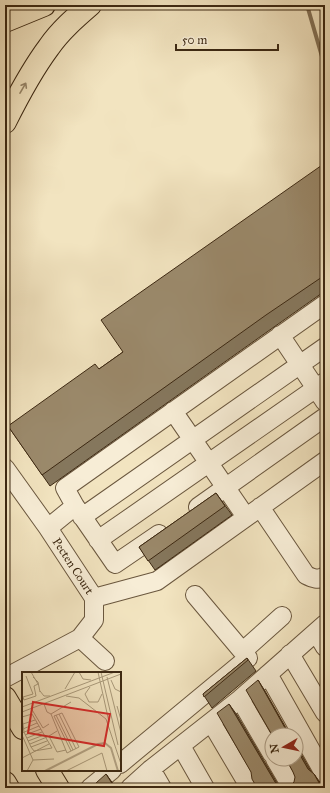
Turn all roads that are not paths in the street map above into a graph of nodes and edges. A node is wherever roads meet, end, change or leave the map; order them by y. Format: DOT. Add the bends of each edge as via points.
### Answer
graph roads {
  1 [pos="44,5"];
  2 [pos="90,5"];
  3 [pos="5,21"];
  4 [pos="5,122"];
  5 [pos="325,304"];
  6 [pos="280,336"];
  7 [pos="325,347"];
  8 [pos="300,364"];
  9 [pos="322,391"];
  10 [pos="173,411"];
  11 [pos="325,417"];
  12 [pos="192,439"];
  13 [pos="325,461"];
  14 [pos="209,463"];
  15 [pos="5,468"];
  16 [pos="225,487"];
  17 [pos="78,511"];
  18 [pos="253,512"];
  19 [pos="48,528"];
  20 [pos="98,540"];
  21 [pos="324,578"];
  22 [pos="195,595"];
  23 [pos="94,598"];
  24 [pos="282,616"];
  25 [pos="322,635"];
  26 [pos="80,638"];
  27 [pos="243,651"];
  28 [pos="290,654"];
  29 [pos="105,661"];
  30 [pos="268,674"];
  31 [pos="5,678"];
  32 [pos="5,698"];
  33 [pos="240,699"];
  34 [pos="325,713"];
  35 [pos="211,722"];
  36 [pos="22,726"];
  37 [pos="264,740"];
  38 [pos="181,746"];
  39 [pos="121,763"];
  40 [pos="280,767"];
  41 [pos="151,769"];
  42 [pos="48,771"];
  43 [pos="111,771"];
  44 [pos="325,775"];
  45 [pos="5,783"];
  46 [pos="8,788"];
  47 [pos="58,788"];
  48 [pos="90,788"];
  49 [pos="130,788"];
  50 [pos="162,788"];
  51 [pos="205,788"];
  52 [pos="250,788"];
  53 [pos="292,788"];
  1 -- 3 [label="highway"];
  4 -- 2 [label="highway, one-way" via="49,47"];
  5 -- 6 [label="street"];
  6 -- 8 [label="street"];
  6 -- 10 [label="street"];
  7 -- 8 [label="street"];
  8 -- 9 [label="street"];
  8 -- 12 [label="street"];
  9 -- 14 [label="street"];
  10 -- 12 [label="street"];
  10 -- 17 [label="street" via="65,488"];
  11 -- 16 [label="street"];
  12 -- 14 [label="street"];
  12 -- 17 [label="street"];
  13 -- 18 [label="street"];
  14 -- 16 [label="street"];
  14 -- 20 [label="street"];
  15 -- 19 [label="street, Pecten Court"];
  16 -- 18 [label="street"];
  16 -- 20 [label="street" via="115,564"];
  17 -- 19 [label="street"];
  17 -- 20 [label="street"];
  18 -- 21 [label="street" via="306,575 314,579"];
  18 -- 23 [label="street" via="157,581"];
  19 -- 23 [label="street, Pecten Court"];
  22 -- 27 [label="street"];
  23 -- 26 [label="street, Pecten Court" via="94,620"];
  24 -- 27 [label="street"];
  25 -- 28 [label="street"];
  26 -- 29 [label="street"];
  26 -- 31 [label="street, Pecten Court"];
  27 -- 39 [label="street" via="248,658"];
  28 -- 30 [label="street"];
  28 -- 34 [label="street"];
  30 -- 33 [label="street"];
  30 -- 44 [label="street"];
  32 -- 36 [label="highway"];
  33 -- 35 [label="street"];
  33 -- 37 [label="street"];
  35 -- 38 [label="street"];
  35 -- 52 [label="street"];
  38 -- 41 [label="street"];
  38 -- 51 [label="street"];
  40 -- 53 [label="street"];
  41 -- 49 [label="street"];
  41 -- 50 [label="street"];
  42 -- 47 [label="highway"];
  43 -- 48 [label="street"];
  45 -- 46 [label="highway"];
}
